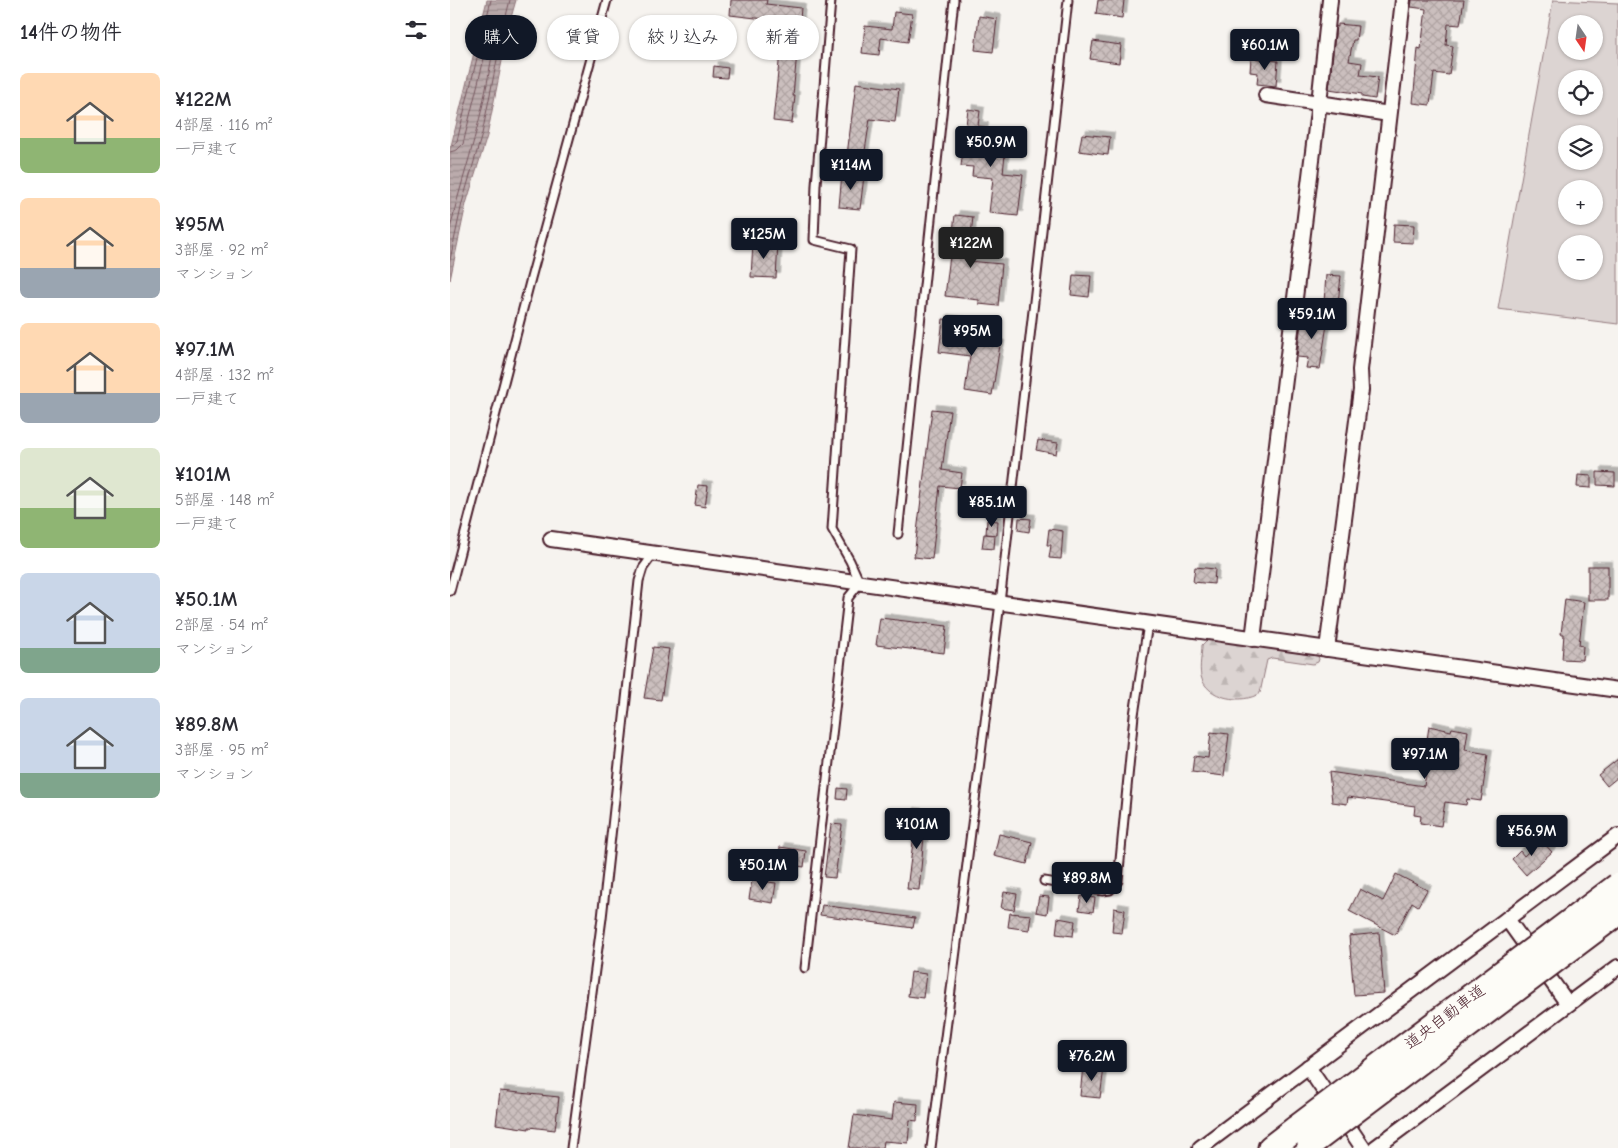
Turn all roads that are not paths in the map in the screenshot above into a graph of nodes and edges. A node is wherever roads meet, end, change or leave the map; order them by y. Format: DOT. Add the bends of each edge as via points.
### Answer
graph roads {
  1 [pos="606,0"];
  2 [pos="832,0"];
  3 [pos="954,0"];
  4 [pos="1068,0"];
  5 [pos="1330,0"];
  6 [pos="1403,0"];
  7 [pos="1266,94"];
  8 [pos="1319,103"];
  9 [pos="1389,114"];
  10 [pos="898,534"];
  11 [pos="551,539"];
  12 [pos="654,554"];
  13 [pos="860,583"];
  14 [pos="450,591"];
  15 [pos="1000,603"];
  16 [pos="1148,624"];
  17 [pos="1253,639"];
  18 [pos="1327,649"];
  19 [pos="1618,690"];
  20 [pos="1618,836"];
  21 [pos="1044,881"];
  22 [pos="1618,886"];
  23 [pos="1618,912"];
  24 [pos="1507,919"];
  25 [pos="1618,967"];
  26 [pos="805,968"];
  27 [pos="1568,1004"];
  28 [pos="1308,1067"];
  29 [pos="1304,1140"];
  30 [pos="571,1148"];
  31 [pos="931,1148"];
  32 [pos="1200,1148"];
  33 [pos="1271,1148"];
  34 [pos="1363,1148"];
  35 [pos="1375,1148"];
  1 -- 14 [label="lane"];
  2 -- 13 [label="lane" via="814,240 851,249 832,529"];
  3 -- 10 [label="lane"];
  4 -- 15 [label="lane"];
  5 -- 8 [label="street"];
  6 -- 9 [label="street"];
  7 -- 8 [label="street"];
  8 -- 9 [label="street"];
  8 -- 17 [label="street"];
  9 -- 18 [label="street" via="1360,370 1361,390"];
  11 -- 12 [label="street"];
  12 -- 13 [label="street"];
  12 -- 30 [label="lane" via="638,581 602,918"];
  13 -- 15 [label="street"];
  13 -- 26 [label="lane" via="848,598"];
  15 -- 16 [label="street"];
  15 -- 31 [label="lane"];
  16 -- 17 [label="street"];
  16 -- 21 [label="lane" via="1134,715 1118,881 1110,890 1103,891"];
  17 -- 18 [label="street"];
  18 -- 19 [label="street"];
  20 -- 24 [label="street"];
  22 -- 29 [label="highway, 道央自動車道, bridge"];
  23 -- 29 [label="highway, 道央自動車道, bridge"];
  24 -- 27 [label="street"];
  24 -- 28 [label="street"];
  25 -- 27 [label="street"];
  27 -- 35 [label="street"];
  28 -- 32 [label="street"];
  28 -- 34 [label="street"];
  29 -- 33 [label="highway, 道央自動車道"];
}
